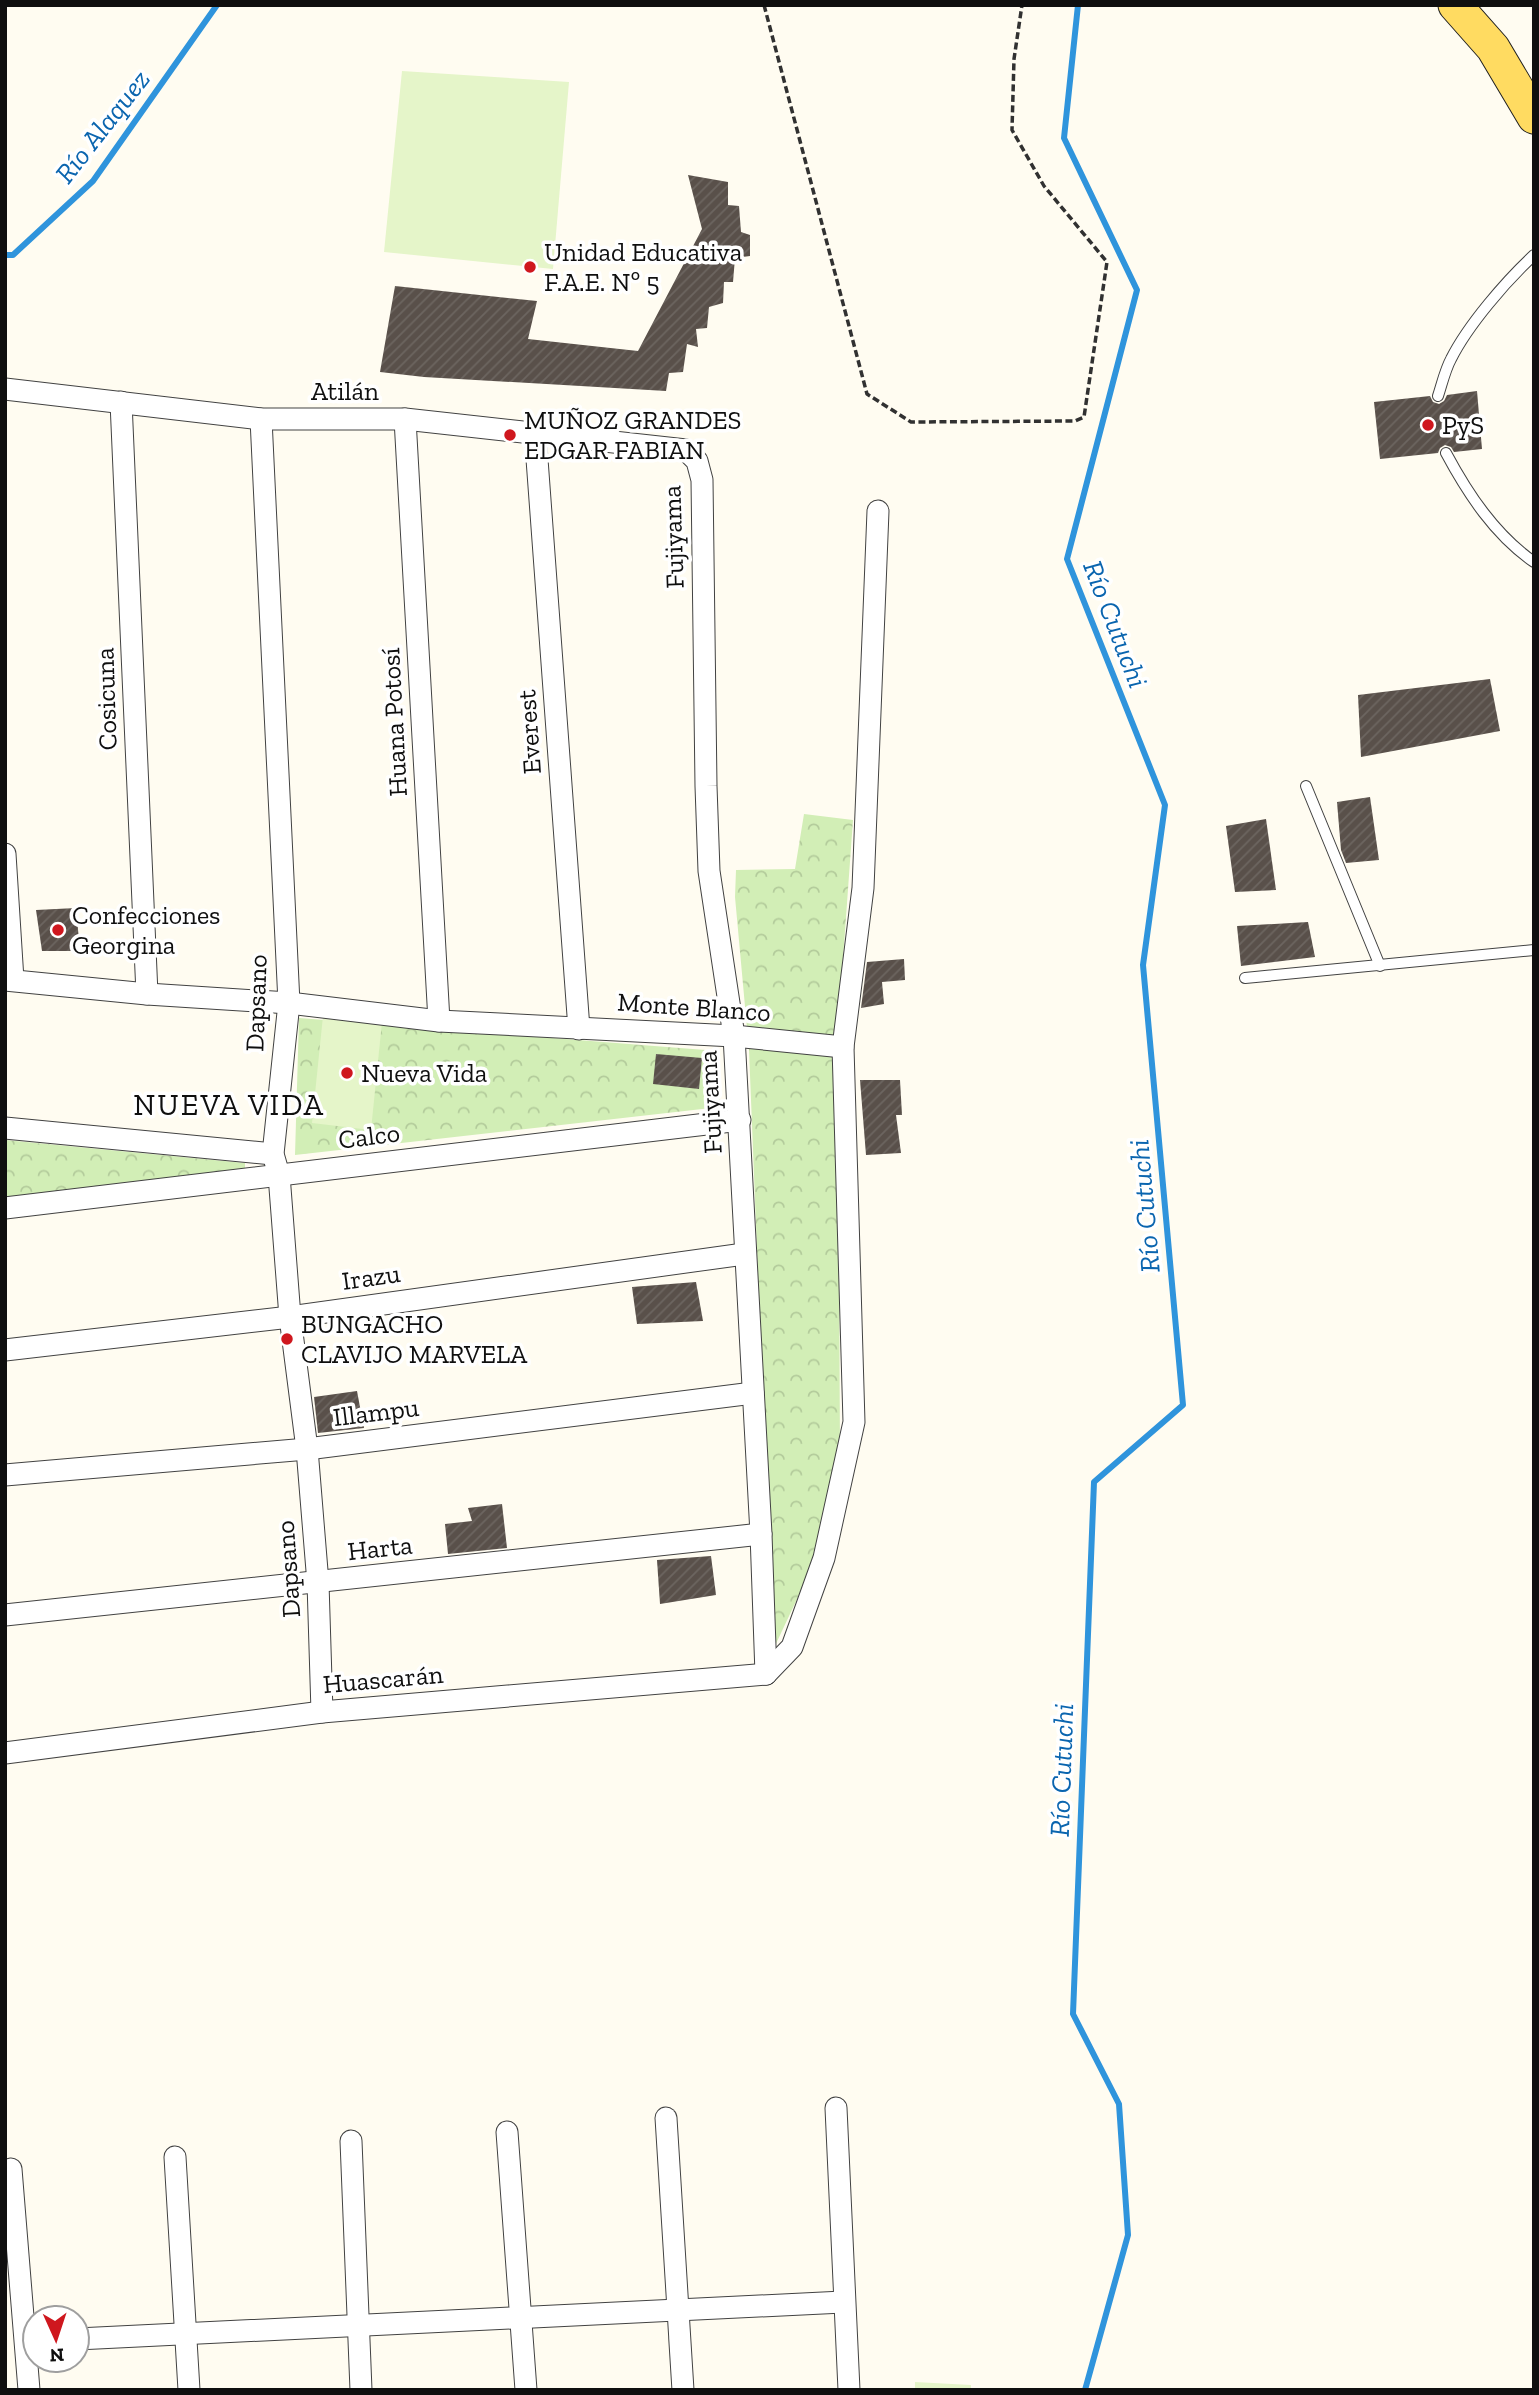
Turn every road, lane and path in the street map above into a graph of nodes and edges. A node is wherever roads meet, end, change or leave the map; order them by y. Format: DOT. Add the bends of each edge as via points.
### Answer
graph roads {
  1 [pos="764,5"];
  2 [pos="1022,5"];
  3 [pos="1455,5"];
  4 [pos="1534,117"];
  5 [pos="1534,255"];
  6 [pos="5,389"];
  7 [pos="1438,396"];
  8 [pos="121,402"];
  9 [pos="261,419"];
  10 [pos="405,419"];
  11 [pos="535,432"];
  12 [pos="686,450"];
  13 [pos="1446,453"];
  14 [pos="878,511"];
  15 [pos="1534,562"];
  16 [pos="1306,786"];
  17 [pos="5,854"];
  18 [pos="1534,950"];
  19 [pos="1380,966"];
  20 [pos="1245,978"];
  21 [pos="9,980"];
  22 [pos="147,994"];
  23 [pos="289,1003"];
  24 [pos="439,1021"];
  25 [pos="579,1029"];
  26 [pos="734,1036"];
  27 [pos="843,1047"];
  28 [pos="740,1120"];
  29 [pos="5,1128"];
  30 [pos="276,1165"];
  31 [pos="5,1208"];
  32 [pos="744,1254"];
  33 [pos="290,1317"];
  34 [pos="5,1350"];
  35 [pos="753,1393"];
  36 [pos="307,1449"];
  37 [pos="5,1475"];
  38 [pos="761,1534"];
  39 [pos="318,1583"];
  40 [pos="5,1615"];
  41 [pos="766,1674"];
  42 [pos="322,1712"];
  43 [pos="5,1753"];
  44 [pos="836,2108"];
  45 [pos="666,2118"];
  46 [pos="507,2133"];
  47 [pos="351,2141"];
  48 [pos="174,2157"];
  49 [pos="11,2169"];
  50 [pos="843,2302"];
  51 [pos="678,2310"];
  52 [pos="520,2318"];
  53 [pos="358,2325"];
  54 [pos="21,2326"];
  55 [pos="185,2334"];
  56 [pos="91,2338"];
  57 [pos="189,2390"];
  58 [pos="361,2390"];
  59 [pos="526,2390"];
  60 [pos="683,2390"];
  61 [pos="849,2390"];
  1 -- 2 [label="path" via="867,394 911,422 1075,421 1084,416 1107,262 1044,186 1012,131 1014,60"];
  3 -- 4 [label="main road" via="1493,48"];
  5 -- 7 [label="lane" via="1467,333 1450,360"];
  6 -- 8 [label="street, Atilán"];
  8 -- 9 [label="street, Atilán"];
  8 -- 22 [label="street, Cosicuna"];
  9 -- 10 [label="street, Atilán"];
  9 -- 23 [label="street, Dapsano"];
  10 -- 11 [label="street, Atilán"];
  10 -- 24 [label="street, Huana Potosí"];
  11 -- 12 [label="street, Atilán"];
  11 -- 25 [label="street, Everest"];
  12 -- 26 [label="street, Fujiyama" via="697,461 702,480 709,871"];
  13 -- 15 [label="lane" via="1481,511"];
  14 -- 27 [label="street" via="863,888"];
  16 -- 19 [label="lane"];
  17 -- 21 [label="street"];
  18 -- 19 [label="lane"];
  19 -- 20 [label="lane"];
  21 -- 22 [label="street, Monte Blanco"];
  22 -- 23 [label="street, Monte Blanco"];
  23 -- 24 [label="street, Monte Blanco"];
  23 -- 30 [label="street, Dapsano"];
  24 -- 25 [label="street, Monte Blanco"];
  25 -- 26 [label="street, Monte Blanco"];
  26 -- 27 [label="street, Monte Blanco"];
  26 -- 28 [label="street, Fujiyama"];
  27 -- 41 [label="street" via="854,1422 824,1558 792,1647"];
  28 -- 30 [label="street, Calco"];
  28 -- 32 [label="street, Fujiyama"];
  29 -- 30 [label="street"];
  30 -- 31 [label="street, Calco"];
  30 -- 33 [label="street, Dapsano"];
  32 -- 33 [label="street, Irazu"];
  32 -- 35 [label="street, Fujiyama"];
  33 -- 34 [label="street, Irazu"];
  33 -- 36 [label="street, Dapsano"];
  35 -- 36 [label="street, Illampu"];
  35 -- 38 [label="street, Fujiyama"];
  36 -- 37 [label="street, Illampu"];
  36 -- 39 [label="street, Dapsano"];
  38 -- 39 [label="street, Harta"];
  38 -- 41 [label="street, Fujiyama"];
  39 -- 40 [label="street, Harta"];
  39 -- 42 [label="street, Dapsano"];
  41 -- 42 [label="street, Huascarán"];
  42 -- 43 [label="street, Huascarán"];
  44 -- 50 [label="street"];
  45 -- 51 [label="street"];
  46 -- 52 [label="street"];
  47 -- 53 [label="street"];
  48 -- 55 [label="street"];
  49 -- 54 [label="street"];
  50 -- 51 [label="street"];
  50 -- 61 [label="street"];
  51 -- 52 [label="street"];
  51 -- 60 [label="street"];
  52 -- 53 [label="street"];
  52 -- 59 [label="street"];
  53 -- 55 [label="street"];
  53 -- 58 [label="street"];
  55 -- 56 [label="street"];
  55 -- 57 [label="street"];
}
